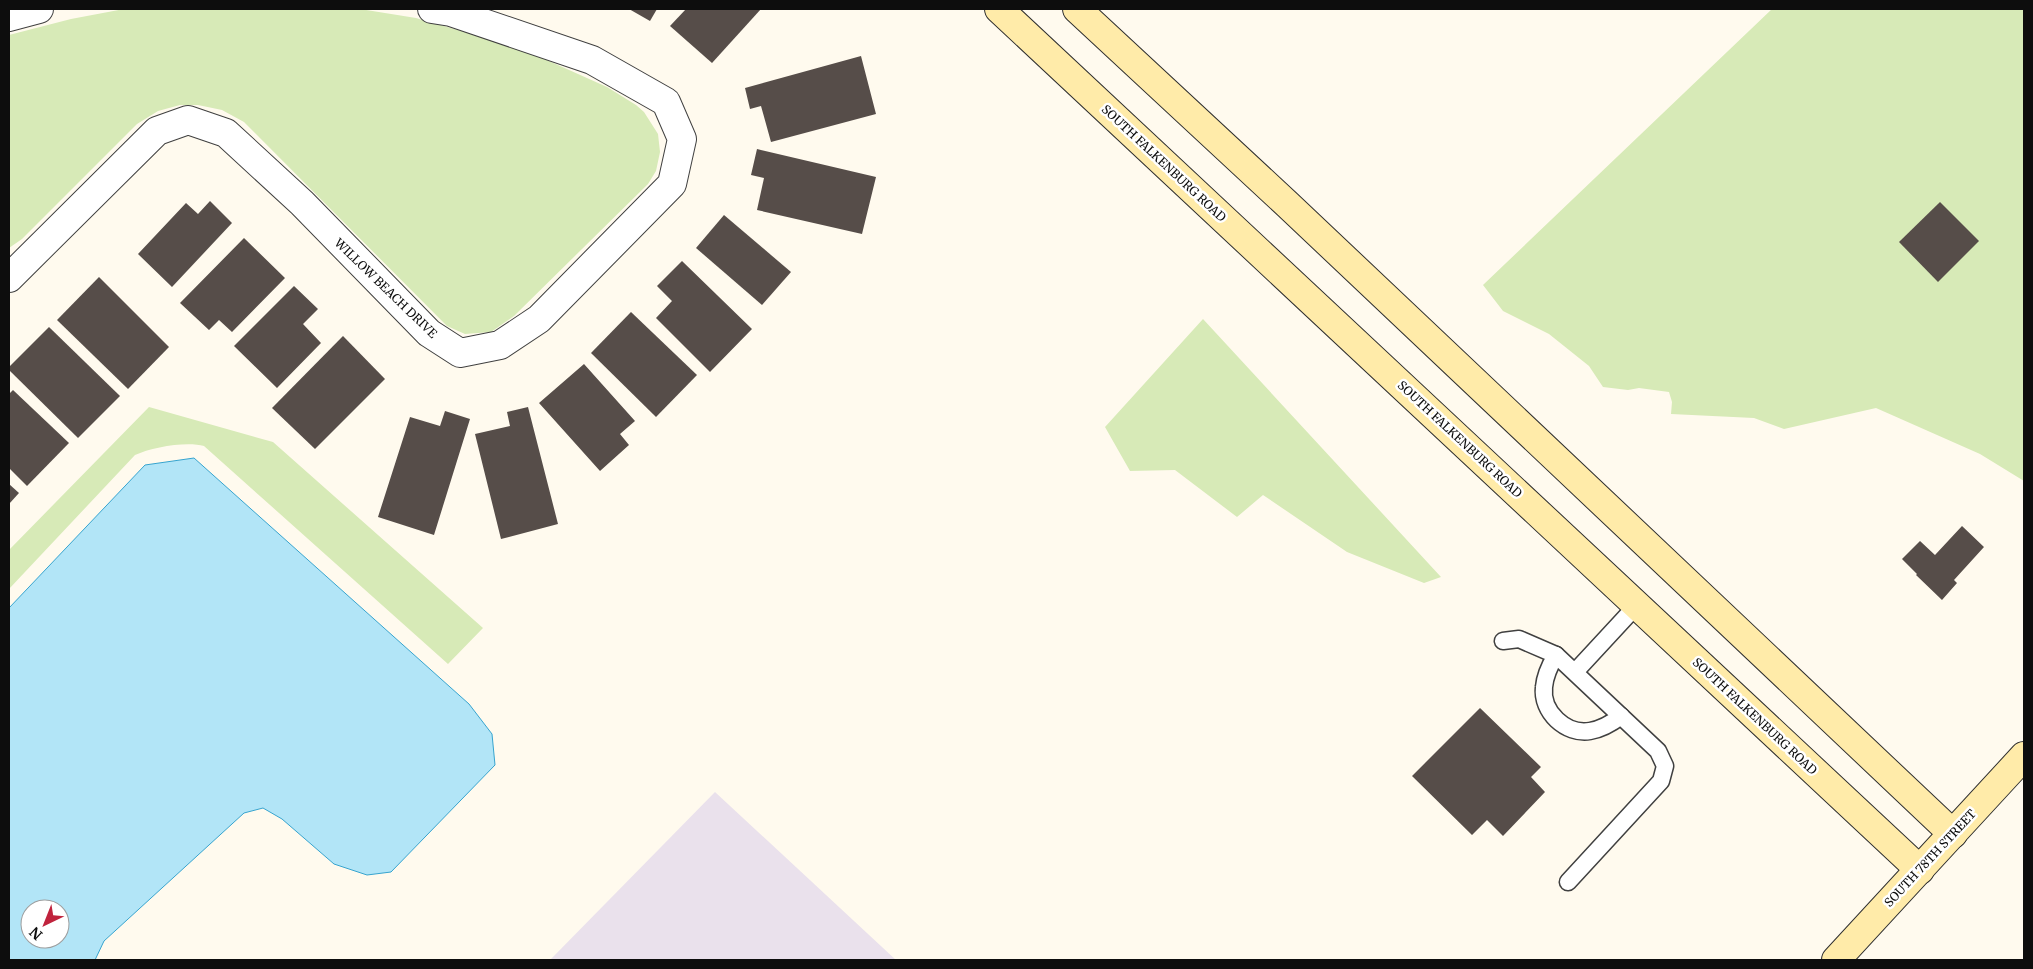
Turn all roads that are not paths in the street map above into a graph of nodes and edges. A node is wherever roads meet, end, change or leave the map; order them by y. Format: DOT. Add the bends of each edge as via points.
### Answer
graph roads {
  1 [pos="39,9"];
  2 [pos="432,9"];
  3 [pos="999,9"];
  4 [pos="1077,9"];
  5 [pos="9,17"];
  6 [pos="9,278"];
  7 [pos="1637,605"];
  8 [pos="1503,641"];
  9 [pos="1556,655"];
  10 [pos="1575,672"];
  11 [pos="1621,716"];
  12 [pos="2024,756"];
  13 [pos="1953,834"];
  14 [pos="1920,870"];
  15 [pos="1568,882"];
  16 [pos="1836,960"];
  1 -- 5 [label="street"];
  2 -- 6 [label="street, WILLOW BEACH DRIVE" via="451,12 592,60 666,102 682,139 672,184 539,319 500,345 460,353 429,333 302,203 226,133 188,120 157,131"];
  3 -- 7 [label="street, SOUTH FALKENBURG ROAD"];
  4 -- 13 [label="street"];
  7 -- 10 [label="lane"];
  7 -- 14 [label="street, SOUTH FALKENBURG ROAD"];
  8 -- 9 [label="lane" via="1519,639"];
  9 -- 10 [label="lane"];
  9 -- 11 [label="lane" via="1547,671 1543,689 1549,708 1559,723 1575,731 1590,731"];
  10 -- 11 [label="lane"];
  11 -- 15 [label="lane" via="1658,751 1665,766 1661,781"];
  12 -- 13 [label="street, SOUTH 78TH STREET"];
  13 -- 14 [label="street, SOUTH 78TH STREET"];
  14 -- 16 [label="street, SOUTH 78TH STREET"];
}
